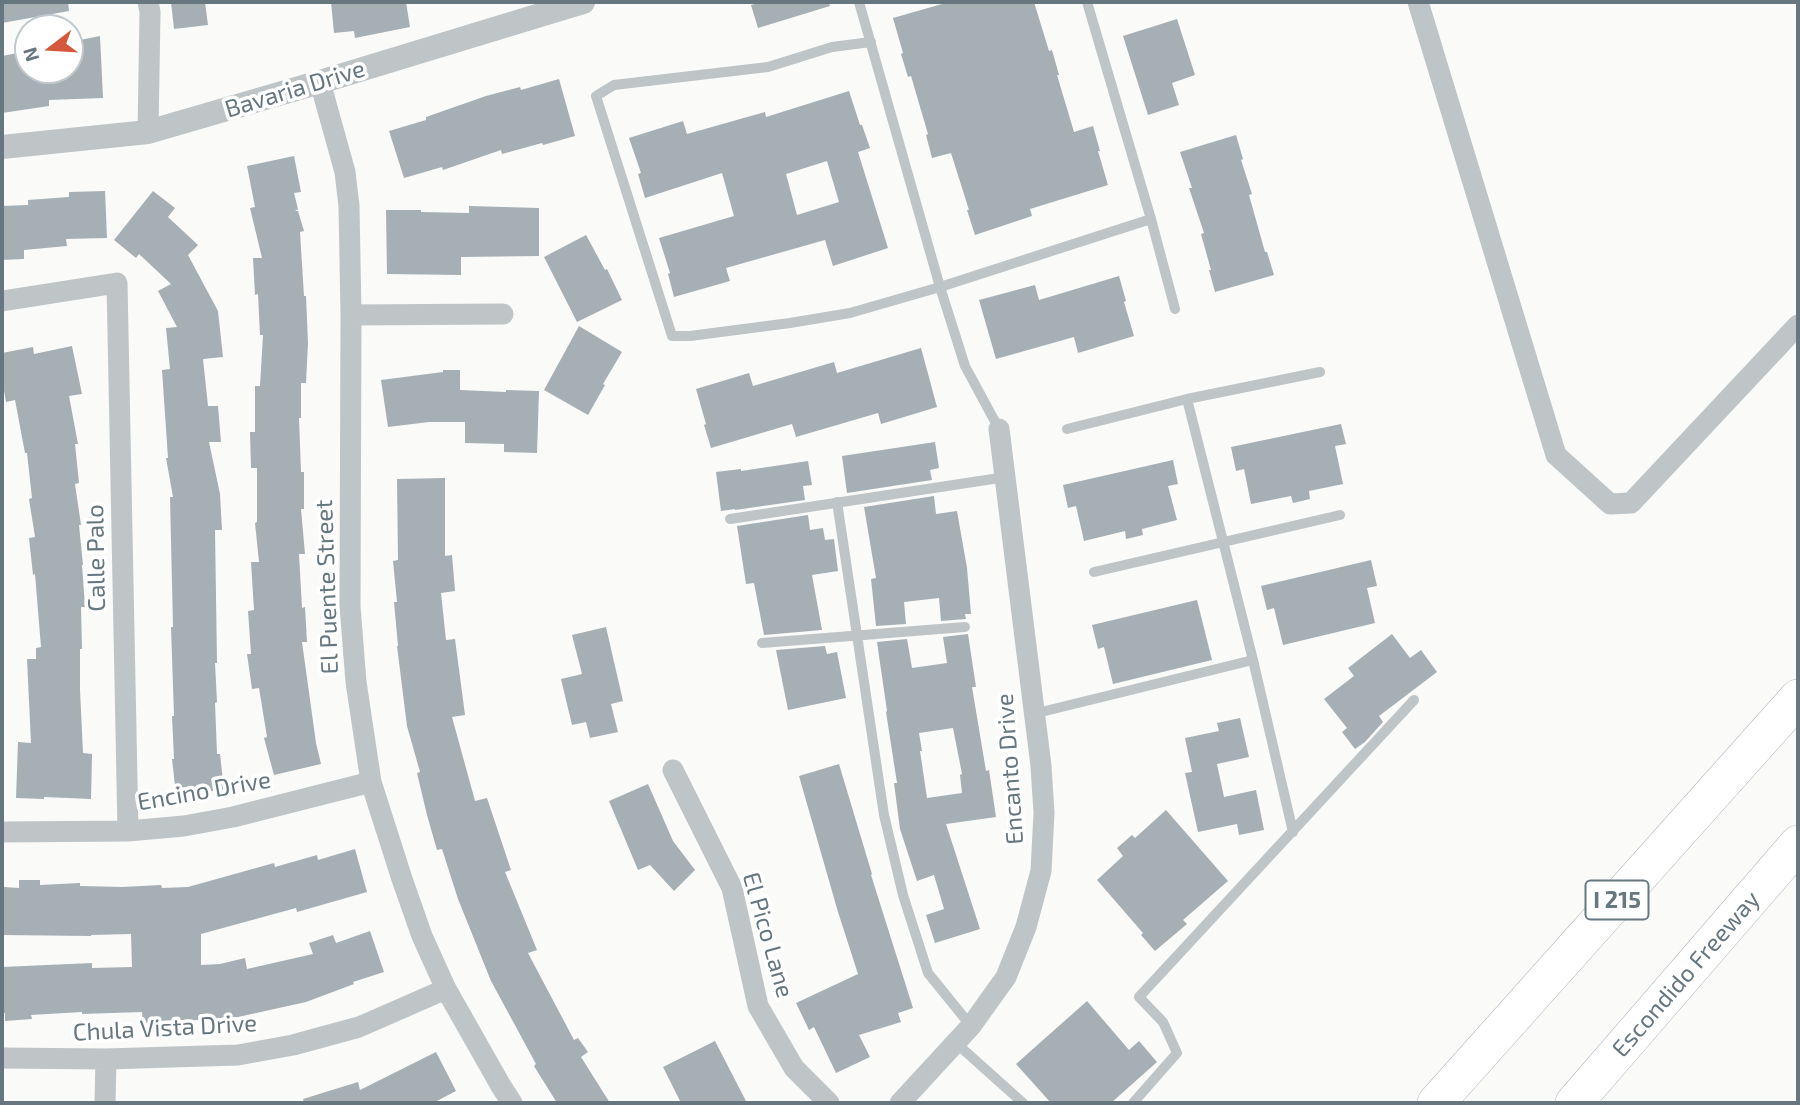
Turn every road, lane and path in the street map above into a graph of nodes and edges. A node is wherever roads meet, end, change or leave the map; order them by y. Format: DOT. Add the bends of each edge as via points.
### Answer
graph roads {
  1 [pos="148,2"];
  2 [pos="583,2"];
  3 [pos="859,2"];
  4 [pos="1087,2"];
  5 [pos="1418,2"];
  6 [pos="871,41"];
  7 [pos="320,82"];
  8 [pos="148,132"];
  9 [pos="2,147"];
  10 [pos="1151,219"];
  11 [pos="940,287"];
  12 [pos="2,301"];
  13 [pos="1175,309"];
  14 [pos="503,314"];
  15 [pos="351,315"];
  16 [pos="1798,325"];
  17 [pos="1320,372"];
  18 [pos="1187,399"];
  19 [pos="999,429"];
  20 [pos="1067,429"];
  21 [pos="1006,477"];
  22 [pos="837,502"];
  23 [pos="1340,515"];
  24 [pos="730,519"];
  25 [pos="1222,542"];
  26 [pos="1094,572"];
  27 [pos="965,627"];
  28 [pos="857,635"];
  29 [pos="762,643"];
  30 [pos="1252,660"];
  31 [pos="1798,698"];
  32 [pos="1414,700"];
  33 [pos="1033,714"];
  34 [pos="674,769"];
  35 [pos="371,782"];
  36 [pos="128,831"];
  37 [pos="2,832"];
  38 [pos="1293,832"];
  39 [pos="1798,844"];
  40 [pos="446,989"];
  41 [pos="971,1026"];
  42 [pos="956,1043"];
  43 [pos="2,1058"];
  44 [pos="106,1059"];
  45 [pos="105,1103"];
  46 [pos="512,1103"];
  47 [pos="829,1103"];
  48 [pos="900,1103"];
  49 [pos="1024,1103"];
  50 [pos="1133,1103"];
  51 [pos="1436,1103"];
  52 [pos="1574,1103"];
  1 -- 8 [label="street"];
  2 -- 7 [label="street, Bavaria Drive"];
  3 -- 6 [label="lane"];
  4 -- 10 [label="lane"];
  5 -- 16 [label="street" via="1556,455 1610,504 1631,503"];
  6 -- 11 [label="lane"];
  6 -- 11 [label="lane" via="832,47 768,67 614,85 596,96 672,336 850,313"];
  7 -- 8 [label="street, Bavaria Drive"];
  7 -- 15 [label="street, El Puente Street" via="345,172"];
  8 -- 9 [label="street, Bavaria Drive"];
  10 -- 11 [label="lane"];
  10 -- 13 [label="lane"];
  11 -- 19 [label="lane" via="965,366"];
  12 -- 36 [label="street, Calle Palo" via="117,283"];
  14 -- 15 [label="street"];
  15 -- 35 [label="street, El Puente Street" via="350,606"];
  17 -- 18 [label="lane"];
  18 -- 20 [label="lane"];
  18 -- 25 [label="lane"];
  19 -- 21 [label="street, Encanto Drive"];
  21 -- 22 [label="lane"];
  21 -- 33 [label="street, Encanto Drive"];
  22 -- 24 [label="lane"];
  22 -- 28 [label="lane"];
  23 -- 25 [label="lane"];
  25 -- 26 [label="lane"];
  25 -- 30 [label="lane"];
  27 -- 28 [label="lane"];
  28 -- 29 [label="lane"];
  28 -- 41 [label="lane" via="884,815 903,895 928,973"];
  30 -- 33 [label="lane"];
  30 -- 38 [label="lane"];
  31 -- 51 [label="highway, I 215"];
  32 -- 38 [label="lane"];
  33 -- 41 [label="street, Encanto Drive" via="1044,813 1041,871 1006,977"];
  34 -- 47 [label="street, El Pico Lane" via="732,888 758,1006 794,1068"];
  35 -- 36 [label="street, Encino Drive" via="233,817"];
  35 -- 40 [label="street, El Puente Street" via="422,936"];
  36 -- 37 [label="street, Encino Drive"];
  38 -- 50 [label="lane" via="1139,997 1163,1022 1177,1053"];
  39 -- 52 [label="highway, Escondido Freeway"];
  40 -- 44 [label="street, Chula Vista Drive" via="359,1027 293,1045 238,1055"];
  40 -- 46 [label="street, El Puente Street"];
  41 -- 42 [label="street, Encanto Drive"];
  42 -- 48 [label="street, Encanto Drive"];
  42 -- 49 [label="lane"];
  43 -- 44 [label="street, Chula Vista Drive"];
  44 -- 45 [label="street"];
}
